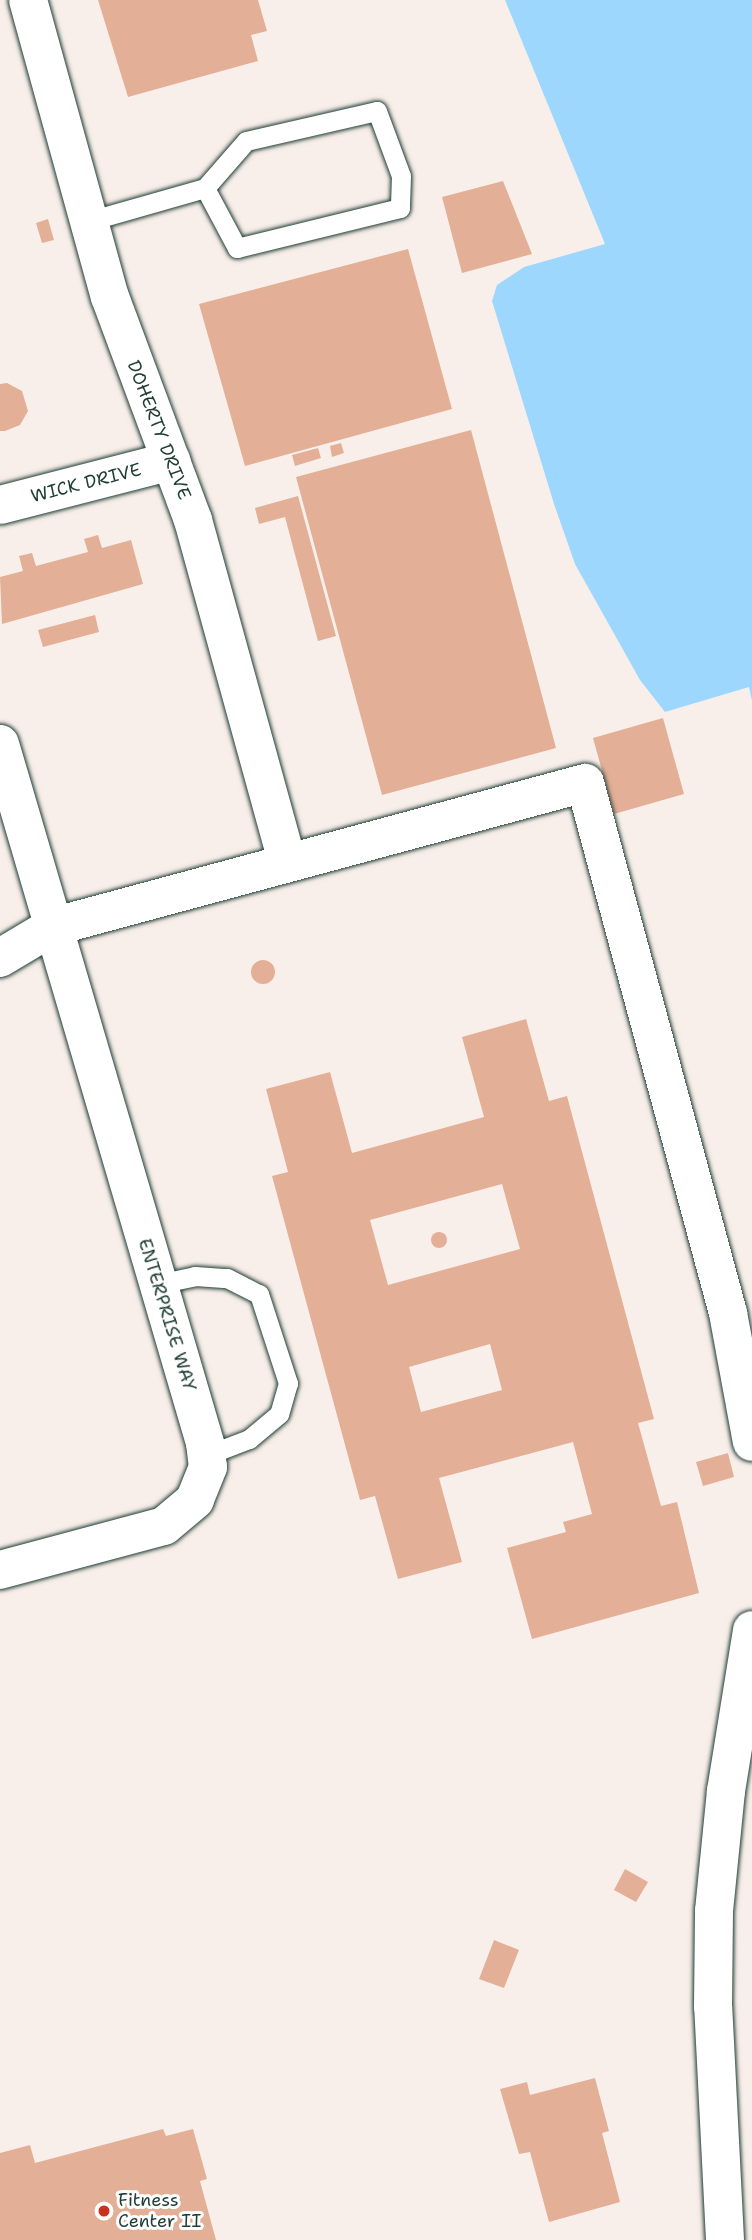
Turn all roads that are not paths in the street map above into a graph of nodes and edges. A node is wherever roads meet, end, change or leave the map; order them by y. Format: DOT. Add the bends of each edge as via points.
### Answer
graph roads {
  1 [pos="28,0"];
  2 [pos="205,188"];
  3 [pos="89,221"];
  4 [pos="171,461"];
  5 [pos="0,505"];
  6 [pos="0,744"];
  7 [pos="287,862"];
  8 [pos="52,927"];
  9 [pos="0,958"];
  10 [pos="158,1284"];
  11 [pos="752,1442"];
  12 [pos="207,1455"];
  13 [pos="0,1570"];
  14 [pos="752,1630"];
  15 [pos="725,2240"];
  1 -- 3 [label="street, DOHERTY DRIVE"];
  2 -- 2 [label="lane" via="246,141 377,111 401,176 400,208 237,248"];
  2 -- 3 [label="lane"];
  3 -- 4 [label="street, DOHERTY DRIVE" via="120,329"];
  4 -- 5 [label="street, WICK DRIVE"];
  4 -- 7 [label="street, DOHERTY DRIVE" via="193,520"];
  6 -- 8 [label="street, ENTERPRISE WAY"];
  7 -- 8 [label="street"];
  7 -- 11 [label="street" via="585,783 728,1313"];
  8 -- 9 [label="street"];
  8 -- 10 [label="street, ENTERPRISE WAY"];
  10 -- 12 [label="street, ENTERPRISE WAY"];
  10 -- 12 [label="lane" via="195,1276 227,1278 259,1294 288,1384 279,1415 249,1440"];
  12 -- 13 [label="street, ENTERPRISE WAY" via="201,1490 173,1521"];
  14 -- 15 [label="street" via="726,1791 714,1911 713,2007"];
}
